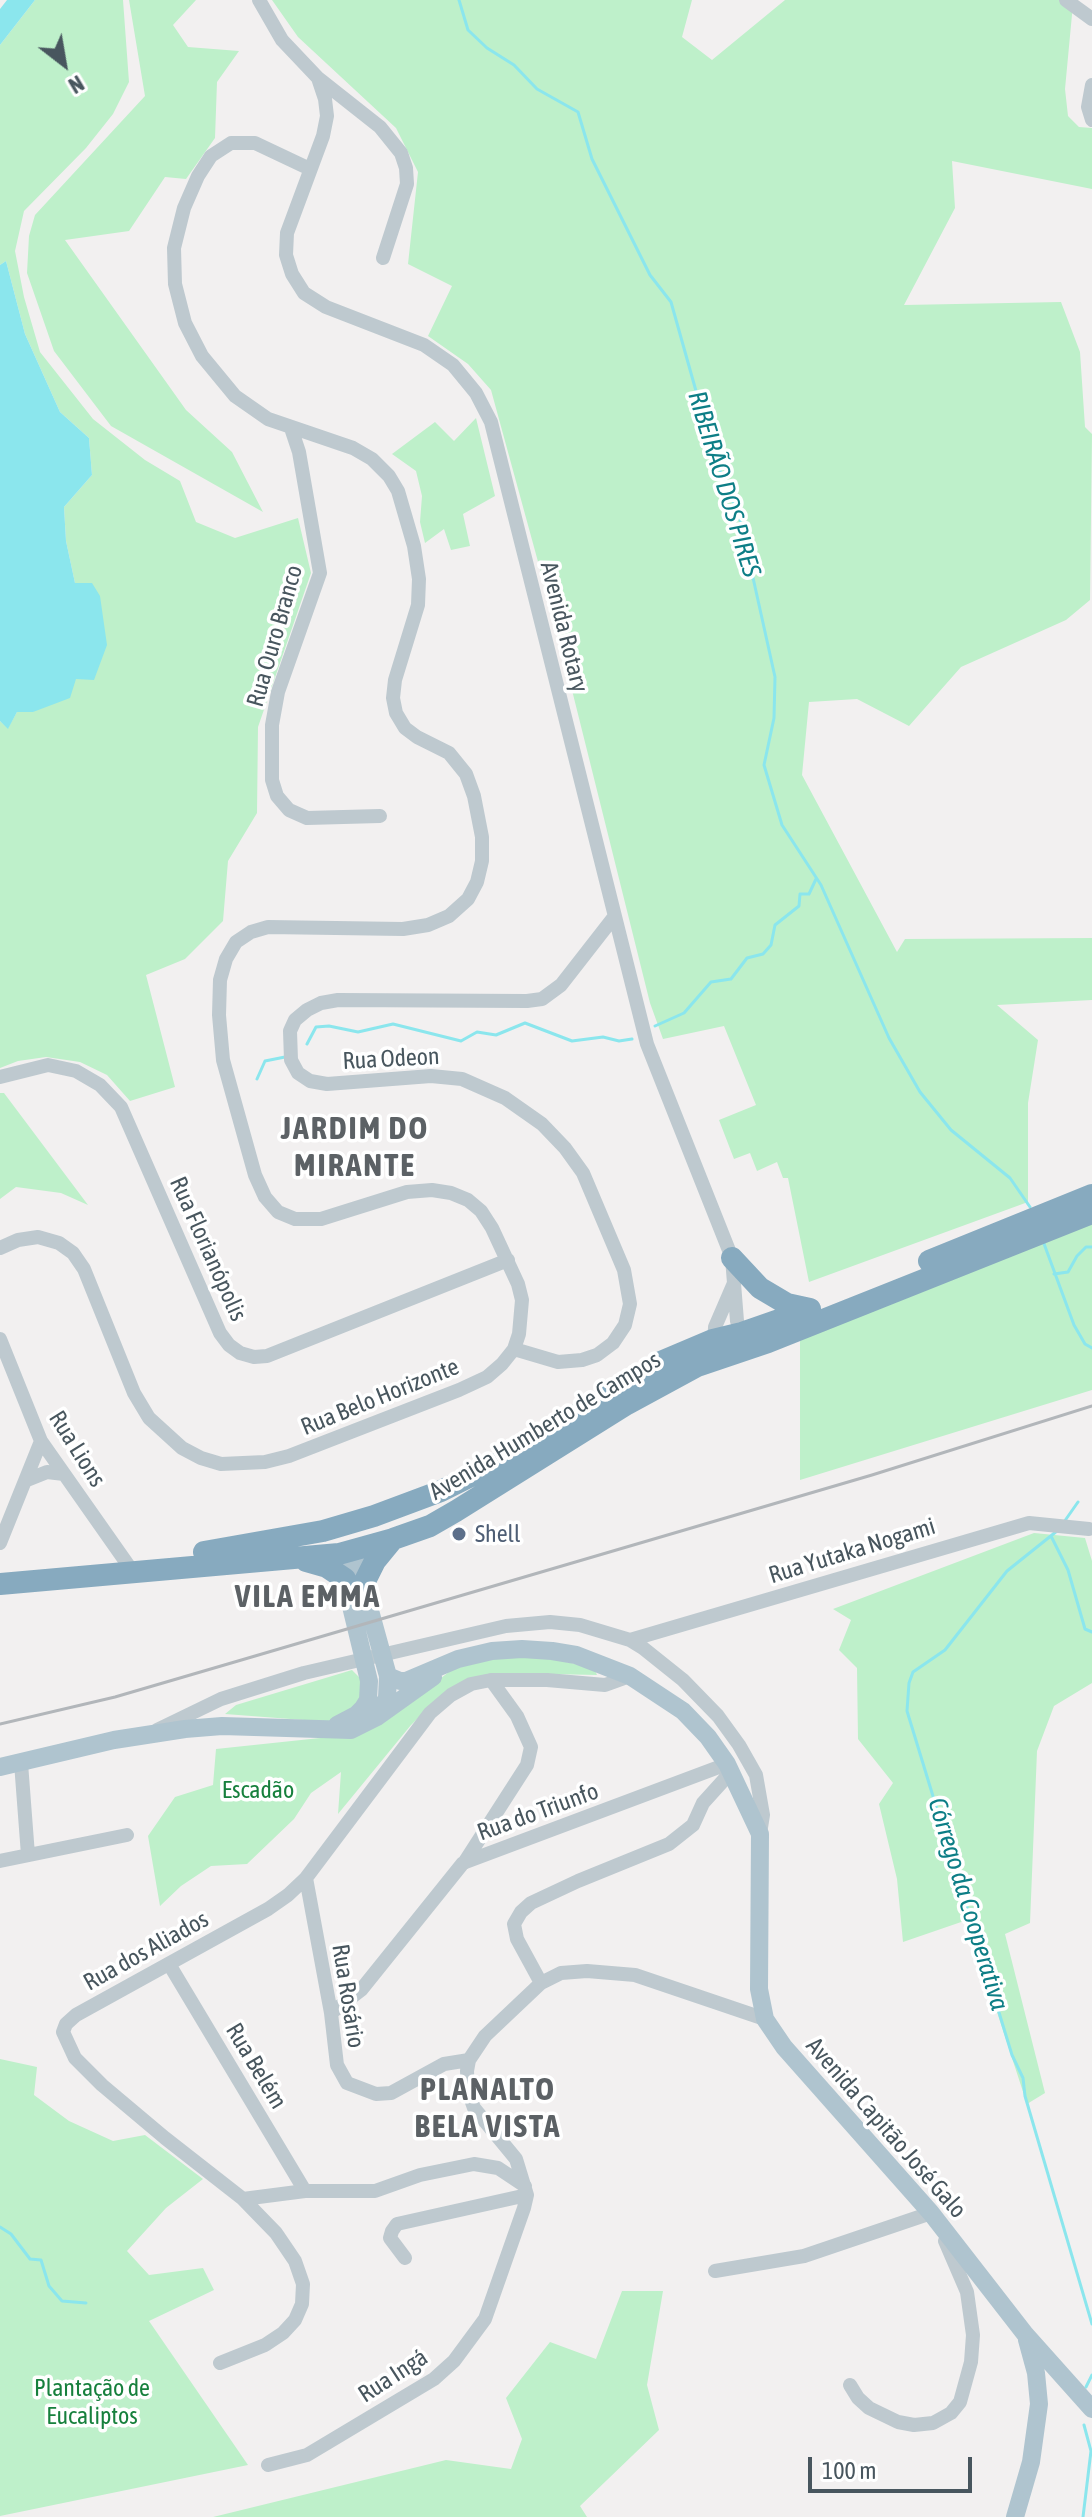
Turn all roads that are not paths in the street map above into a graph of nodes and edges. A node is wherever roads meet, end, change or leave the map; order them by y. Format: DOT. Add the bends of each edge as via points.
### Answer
graph roads {
  1 [pos="259,0"];
  2 [pos="1066,0"];
  3 [pos="1092,19"];
  4 [pos="318,78"];
  5 [pos="1092,85"];
  6 [pos="1092,120"];
  7 [pos="310,169"];
  8 [pos="383,258"];
  9 [pos="291,428"];
  10 [pos="380,816"];
  11 [pos="614,917"];
  12 [pos="0,1077"];
  13 [pos="1092,1195"];
  14 [pos="1092,1213"];
  15 [pos="0,1248"];
  16 [pos="732,1258"];
  17 [pos="508,1260"];
  18 [pos="734,1282"];
  19 [pos="810,1309"];
  20 [pos="0,1339"];
  21 [pos="745,1341"];
  22 [pos="514,1349"];
  23 [pos="714,1350"];
  24 [pos="41,1441"];
  25 [pos="64,1474"];
  26 [pos="27,1480"];
  27 [pos="441,1491"];
  28 [pos="374,1516"];
  29 [pos="430,1526"];
  30 [pos="1089,1529"];
  31 [pos="323,1531"];
  32 [pos="393,1539"];
  33 [pos="0,1543"];
  34 [pos="347,1549"];
  35 [pos="293,1559"];
  36 [pos="129,1566"];
  37 [pos="0,1576"];
  38 [pos="0,1584"];
  39 [pos="356,1592"];
  40 [pos="630,1640"];
  41 [pos="458,1659"];
  42 [pos="387,1671"];
  43 [pos="630,1676"];
  44 [pos="369,1678"];
  45 [pos="491,1680"];
  46 [pos="395,1699"];
  47 [pos="323,1729"];
  48 [pos="152,1732"];
  49 [pos="21,1763"];
  50 [pos="0,1767"];
  51 [pos="729,1768"];
  52 [pos="760,1834"];
  53 [pos="127,1835"];
  54 [pos="28,1855"];
  55 [pos="0,1861"];
  56 [pos="463,1863"];
  57 [pos="306,1878"];
  58 [pos="169,1964"];
  59 [pos="541,1983"];
  60 [pos="331,2013"];
  61 [pos="765,2019"];
  62 [pos="469,2060"];
  63 [pos="305,2191"];
  64 [pos="526,2191"];
  65 [pos="243,2199"];
  66 [pos="928,2214"];
  67 [pos="405,2258"];
  68 [pos="715,2271"];
  69 [pos="220,2363"];
  70 [pos="1043,2367"];
  71 [pos="1069,2383"];
  72 [pos="850,2385"];
  73 [pos="1039,2404"];
  74 [pos="1092,2409"];
  75 [pos="268,2465"];
  76 [pos="1015,2517"];
  1 -- 4 [label="street" via="282,40"];
  2 -- 3 [label="street"];
  4 -- 7 [label="street, Avenida Rotary" via="327,116"];
  4 -- 8 [label="street" via="392,139 406,168 407,184"];
  5 -- 6 [label="street"];
  7 -- 9 [label="street" via="255,143 231,143 211,156 198,176 174,248 175,284 185,323 202,356 235,396"];
  7 -- 11 [label="street, Avenida Rotary" via="287,233 286,255 304,293 326,307 424,345 453,365 491,422"];
  9 -- 10 [label="street, Rua Ouro Branco" via="320,573 278,692 272,780 289,810 307,818"];
  9 -- 17 [label="street" via="372,459 398,491 419,579 418,605 395,680 396,713 405,728 449,753 466,774 482,837 482,861 468,899 428,925 268,927 236,942 220,980 223,1060 255,1175 278,1212 295,1219 321,1219 407,1192 451,1193 481,1211"];
  11 -- 16 [label="street, Avenida Rotary" via="647,1044"];
  11 -- 22 [label="street, Rua Odeon" via="561,985 542,999 338,1000 307,1010 290,1031 291,1060 310,1081 462,1079 505,1098 542,1124 583,1173 624,1270 630,1304 625,1325 613,1343 582,1360 558,1362"];
  12 -- 17 [label="street, Rua Florianópolis" via="48,1065 76,1071 100,1085 121,1107 220,1333 240,1353 267,1356"];
  13 -- 19 [label="highway, Avenida Humberto de Campos"];
  14 -- 21 [label="highway, Avenida Humberto de Campos"];
  15 -- 22 [label="street, Rua Belo Horizonte" via="38,1237 73,1253 149,1418 182,1448 221,1464 289,1456 459,1390 487,1377"];
  16 -- 18 [label="street, Avenida Rotary"];
  16 -- 19 [label="highway" via="760,1288 787,1304"];
  17 -- 22 [label="street" via="522,1300"];
  18 -- 21 [label="street, Avenida Rotary" via="737,1321"];
  18 -- 23 [label="street, Avenida Rotary" via="715,1327"];
  19 -- 21 [label="highway, Avenida Humberto de Campos"];
  20 -- 24 [label="street, Rua Lions"];
  21 -- 23 [label="highway, Avenida Humberto de Campos"];
  23 -- 27 [label="highway, Avenida Humberto de Campos" via="661,1362 515,1454"];
  23 -- 29 [label="highway, Avenida Humberto de Campos"];
  24 -- 25 [label="street, Rua Lions"];
  24 -- 26 [label="street"];
  25 -- 26 [label="street" via="47,1472"];
  25 -- 36 [label="street, Rua Lions"];
  26 -- 33 [label="street"];
  27 -- 28 [label="highway, Avenida Humberto de Campos"];
  27 -- 29 [label="highway" via="446,1512"];
  28 -- 31 [label="highway, Avenida Humberto de Campos"];
  28 -- 34 [label="highway"];
  29 -- 32 [label="highway, Avenida Humberto de Campos"];
  30 -- 40 [label="street, Rua Yutaka Nogami" via="1029,1523"];
  31 -- 34 [label="highway"];
  31 -- 36 [label="highway, Avenida Humberto de Campos"];
  32 -- 34 [label="highway, Avenida Humberto de Campos"];
  32 -- 39 [label="highway"];
  34 -- 35 [label="highway, Avenida Humberto de Campos"];
  34 -- 39 [label="main road"];
  35 -- 36 [label="highway, Avenida Humberto de Campos"];
  35 -- 39 [label="highway" via="327,1567"];
  36 -- 37 [label="highway, Avenida Humberto de Campos"];
  36 -- 38 [label="highway, Avenida Humberto de Campos"];
  39 -- 42 [label="main road"];
  39 -- 44 [label="main road"];
  40 -- 48 [label="street, Avenida Capitão José Galo" via="550,1622 476,1631 261,1685"];
  40 -- 52 [label="street, Avenida Capitão José Galo" via="683,1680 739,1745 761,1793"];
  41 -- 42 [label="main road" via="406,1681"];
  41 -- 43 [label="main road, Avenida Capitão José Galo" via="504,1649 552,1651"];
  41 -- 46 [label="main road"];
  42 -- 46 [label="main road"];
  43 -- 45 [label="street, Rua dos Aliados" via="605,1685"];
  43 -- 51 [label="main road, Avenida Capitão José Galo" via="683,1711"];
  44 -- 46 [label="main road" via="380,1695"];
  44 -- 47 [label="main road" via="363,1708"];
  45 -- 56 [label="street" via="531,1747 527,1765"];
  45 -- 57 [label="street, Rua dos Aliados" via="471,1684 430,1713"];
  46 -- 47 [label="main road, Avenida Capitão José Galo" via="377,1717 351,1730"];
  47 -- 48 [label="main road, Avenida Capitão José Galo" via="222,1726"];
  48 -- 49 [label="main road, Avenida Capitão José Galo"];
  49 -- 50 [label="main road, Avenida Capitão José Galo"];
  49 -- 54 [label="street"];
  51 -- 52 [label="main road, Avenida Capitão José Galo"];
  51 -- 56 [label="street, Rua do Triunfo"];
  51 -- 59 [label="street" via="693,1825 669,1844 578,1881 521,1912 514,1924 517,1939"];
  52 -- 61 [label="main road, Avenida Capitão José Galo" via="759,1989"];
  53 -- 54 [label="street"];
  54 -- 55 [label="street"];
  56 -- 60 [label="street, Rua do Triunfo" via="361,1990"];
  57 -- 58 [label="street, Rua dos Aliados" via="268,1909"];
  57 -- 60 [label="street, Rua Rosário"];
  58 -- 63 [label="street, Rua Belém"];
  58 -- 65 [label="street, Rua dos Aliados" via="76,2015 63,2032 75,2058 102,2085"];
  59 -- 61 [label="street" via="561,1973 635,1975"];
  59 -- 62 [label="street" via="485,2036"];
  60 -- 62 [label="street, Rua Rosário" via="337,2065 347,2083 363,2091 391,2093 444,2064"];
  61 -- 66 [label="main road, Avenida Capitão José Galo"];
  62 -- 64 [label="street" via="468,2091 474,2108 516,2159"];
  63 -- 64 [label="street" via="375,2191 474,2164 498,2168"];
  63 -- 65 [label="street"];
  64 -- 67 [label="street" via="397,2224 390,2238"];
  64 -- 75 [label="street, Rua Ingá" via="485,2319 454,2361 434,2379 307,2455"];
  65 -- 69 [label="street, Rua dos Aliados" via="295,2261 303,2284 302,2304 283,2333"];
  66 -- 68 [label="street" via="804,2256"];
  66 -- 70 [label="main road, Avenida Capitão José Galo" via="1025,2334"];
  66 -- 72 [label="street" via="946,2241 967,2292 973,2335 960,2402 933,2423 914,2425 869,2408"];
  70 -- 71 [label="main road, Avenida Capitão José Galo"];
  70 -- 73 [label="main road"];
  71 -- 73 [label="main road"];
  71 -- 74 [label="main road, Avenida Capitão José Galo"];
  73 -- 76 [label="main road" via="1031,2462"];
}
